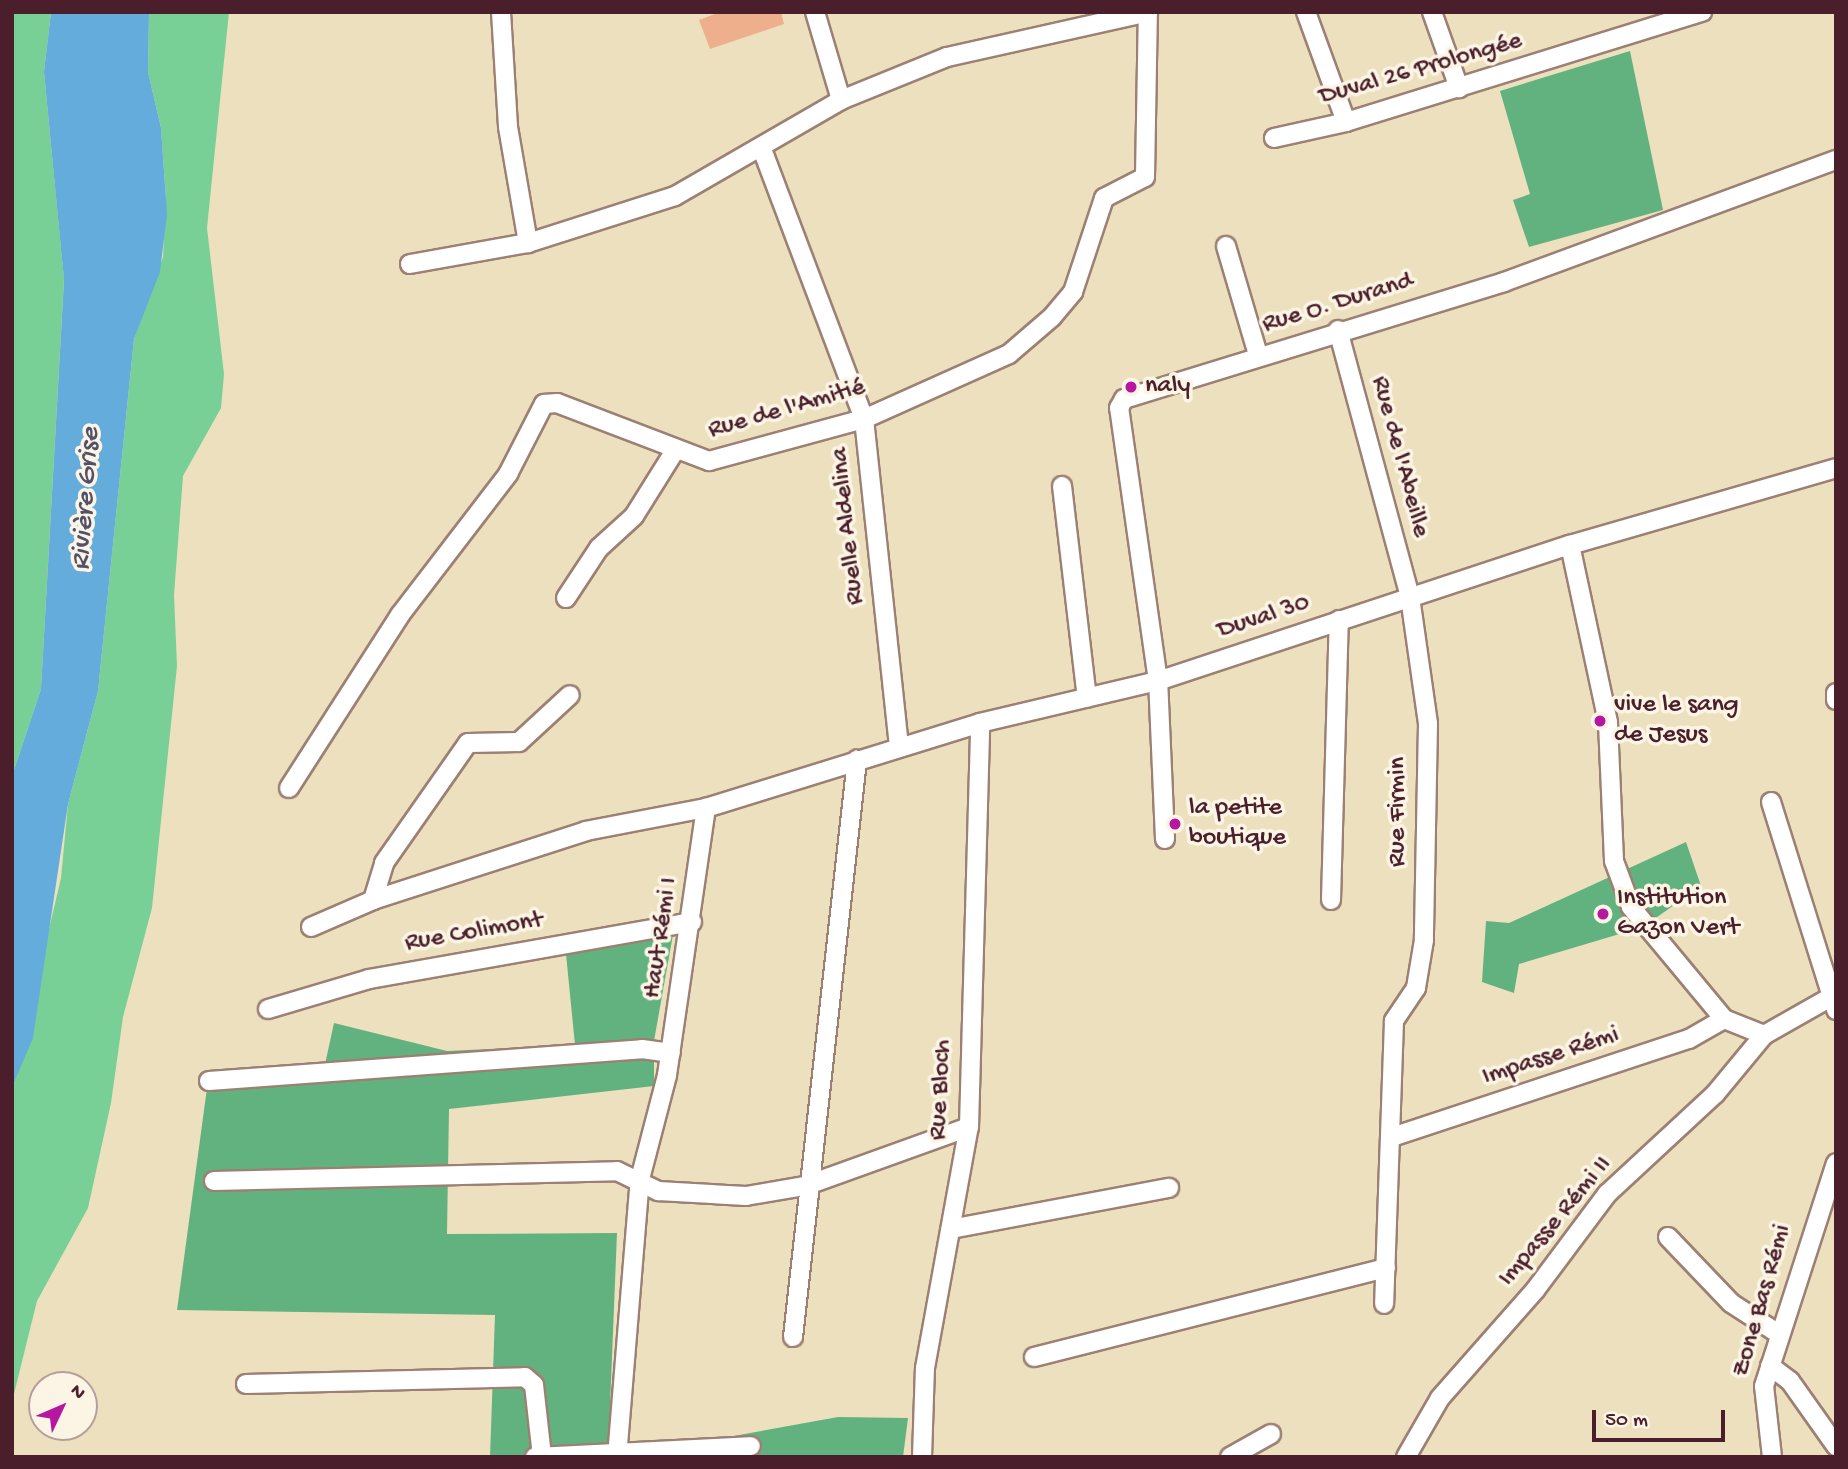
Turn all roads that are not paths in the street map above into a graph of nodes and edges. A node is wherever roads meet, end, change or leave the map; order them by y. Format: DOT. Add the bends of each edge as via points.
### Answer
graph roads {
  1 [pos="501,12"];
  2 [pos="815,12"];
  3 [pos="1147,12"];
  4 [pos="1306,12"];
  5 [pos="1432,12"];
  6 [pos="1702,12"];
  7 [pos="1459,88"];
  8 [pos="841,100"];
  9 [pos="1346,122"];
  10 [pos="1274,138"];
  11 [pos="762,149"];
  12 [pos="1836,160"];
  13 [pos="528,243"];
  14 [pos="1226,246"];
  15 [pos="410,264"];
  16 [pos="1338,330"];
  17 [pos="1258,355"];
  18 [pos="864,419"];
  19 [pos="674,452"];
  20 [pos="1836,468"];
  21 [pos="1062,486"];
  22 [pos="1570,545"];
  23 [pos="1410,597"];
  24 [pos="566,598"];
  25 [pos="1339,620"];
  26 [pos="1158,681"];
  27 [pos="570,695"];
  28 [pos="1087,698"];
  29 [pos="980,723"];
  30 [pos="899,747"];
  31 [pos="857,760"];
  32 [pos="289,788"];
  33 [pos="1771,802"];
  34 [pos="706,808"];
  35 [pos="1165,839"];
  36 [pos="373,900"];
  37 [pos="1331,900"];
  38 [pos="692,922"];
  39 [pos="311,927"];
  40 [pos="1834,1004"];
  41 [pos="268,1009"];
  42 [pos="1724,1019"];
  43 [pos="1764,1035"];
  44 [pos="671,1053"];
  45 [pos="209,1081"];
  46 [pos="969,1127"];
  47 [pos="1392,1137"];
  48 [pos="1836,1164"];
  49 [pos="640,1179"];
  50 [pos="214,1181"];
  51 [pos="805,1186"];
  52 [pos="1169,1188"];
  53 [pos="951,1229"];
  54 [pos="1668,1237"];
  55 [pos="1386,1268"];
  56 [pos="1384,1304"];
  57 [pos="1779,1334"];
  58 [pos="793,1337"];
  59 [pos="1034,1357"];
  60 [pos="1770,1366"];
  61 [pos="246,1384"];
  62 [pos="1271,1434"];
  63 [pos="751,1446"];
  64 [pos="1836,1446"];
  65 [pos="617,1455"];
  66 [pos="535,1457"];
  67 [pos="542,1457"];
  68 [pos="922,1457"];
  69 [pos="1230,1457"];
  70 [pos="1406,1457"];
  71 [pos="1772,1457"];
  1 -- 13 [label="street" via="508,127"];
  2 -- 8 [label="street"];
  3 -- 8 [label="street" via="947,57"];
  3 -- 18 [label="street, Rue de l'Amitié" via="1148,167 1140,183 1104,198 1073,292 1009,354"];
  4 -- 9 [label="street"];
  5 -- 7 [label="street"];
  6 -- 7 [label="street, Duval 26 Prolongée"];
  7 -- 9 [label="street, Duval 26 Prolongée"];
  8 -- 11 [label="street"];
  9 -- 10 [label="street, Duval 26 Prolongée"];
  11 -- 13 [label="street" via="675,196"];
  11 -- 18 [label="street, Ruelle Aldelina"];
  12 -- 16 [label="street, Rue O. Durand" via="1504,282"];
  13 -- 15 [label="street"];
  14 -- 17 [label="street"];
  16 -- 17 [label="street, Rue O. Durand"];
  16 -- 23 [label="street, Rue de l'Abeille"];
  17 -- 26 [label="street, Rue O. Durand" via="1135,393 1119,408"];
  18 -- 19 [label="street, Rue de l'Amitié" via="709,461"];
  18 -- 30 [label="street, Ruelle Aldelina"];
  19 -- 24 [label="street" via="634,516 599,548"];
  19 -- 32 [label="street, Rue de l'Amitié" via="557,403 544,404 508,474 400,615"];
  20 -- 22 [label="street, Duval 30"];
  21 -- 28 [label="street"];
  22 -- 23 [label="street, Duval 30"];
  22 -- 42 [label="street" via="1608,723 1620,887 1675,967"];
  23 -- 25 [label="street, Duval 30"];
  23 -- 47 [label="street, Rue Firmin" via="1428,724 1424,940 1416,988 1394,1021"];
  25 -- 26 [label="street, Duval 30"];
  25 -- 37 [label="street"];
  26 -- 28 [label="street, Duval 30"];
  26 -- 35 [label="street"];
  27 -- 36 [label="street" via="519,742 468,743 384,863"];
  28 -- 29 [label="street, Duval 30"];
  29 -- 30 [label="street, Duval 30"];
  29 -- 46 [label="street, Rue Bloch"];
  30 -- 31 [label="street, Duval 30"];
  31 -- 34 [label="street, Duval 30"];
  31 -- 51 [label="street"];
  33 -- 40 [label="street"];
  34 -- 36 [label="street, Duval 30" via="586,831"];
  34 -- 38 [label="street, Haut Rémi I"];
  36 -- 39 [label="street, Duval 30"];
  38 -- 41 [label="street, Rue Colimont" via="369,978"];
  38 -- 44 [label="street, Haut Rémi I"];
  40 -- 43 [label="street"];
  42 -- 43 [label="street"];
  42 -- 47 [label="street, Impasse Rémi" via="1689,1039"];
  43 -- 70 [label="street, Impasse Rémi II" via="1715,1094 1606,1194 1536,1289 1440,1398"];
  44 -- 45 [label="street" via="642,1049"];
  44 -- 49 [label="street, Haut Rémi I"];
  46 -- 51 [label="street"];
  46 -- 53 [label="street, Rue Bloch"];
  47 -- 55 [label="street"];
  48 -- 57 [label="street, Zone Bas Rémi"];
  49 -- 50 [label="street" via="617,1171"];
  49 -- 51 [label="street" via="672,1194 746,1196"];
  49 -- 65 [label="street, Haut Rémi I"];
  51 -- 58 [label="street"];
  52 -- 53 [label="street"];
  53 -- 68 [label="street, Rue Bloch" via="925,1368"];
  54 -- 57 [label="street" via="1731,1303"];
  55 -- 56 [label="street"];
  55 -- 59 [label="street"];
  57 -- 60 [label="street, Zone Bas Rémi"];
  60 -- 64 [label="street" via="1790,1381"];
  60 -- 71 [label="street, Zone Bas Rémi" via="1762,1408"];
  61 -- 67 [label="street" via="525,1377 534,1385"];
  62 -- 69 [label="street"];
  63 -- 65 [label="street"];
  65 -- 67 [label="street"];
  66 -- 67 [label="street"];
}
